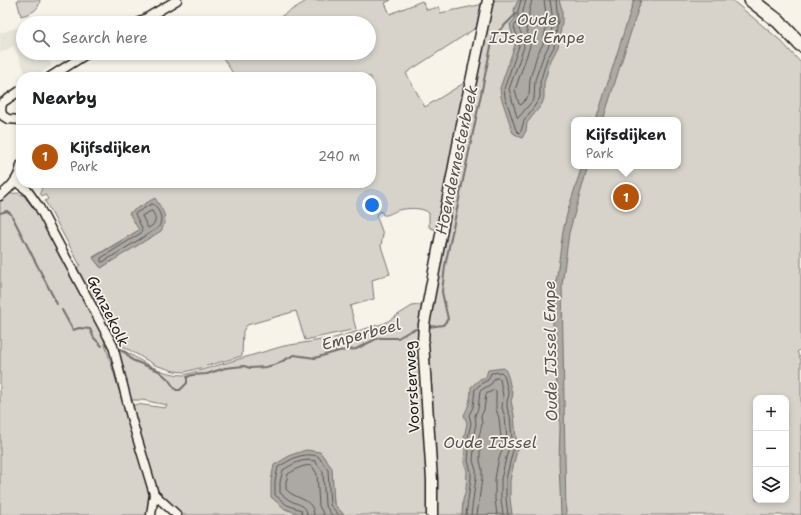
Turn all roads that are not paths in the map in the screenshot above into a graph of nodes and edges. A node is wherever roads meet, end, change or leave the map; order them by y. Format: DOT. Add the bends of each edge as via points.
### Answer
graph roads {
  1 [pos="177,0"];
  2 [pos="488,0"];
  3 [pos="751,0"];
  4 [pos="150,16"];
  5 [pos="801,46"];
  6 [pos="77,60"];
  7 [pos="58,72"];
  8 [pos="16,93"];
  9 [pos="16,120"];
  10 [pos="15,181"];
  11 [pos="24,188"];
  12 [pos="0,196"];
  13 [pos="154,494"];
  14 [pos="150,515"];
  15 [pos="178,515"];
  16 [pos="432,515"];
  1 -- 4 [label="street"];
  2 -- 16 [label="street, Voorsterweg" via="424,324"];
  3 -- 5 [label="main road" via="778,21"];
  6 -- 7 [label="street"];
  8 -- 9 [label="street" via="2,103 0,111 8,119"];
  10 -- 12 [label="street"];
  11 -- 13 [label="street, Ganzekolk" via="39,207 113,346"];
  13 -- 14 [label="street, Ganzekolk"];
  13 -- 15 [label="street"];
}
